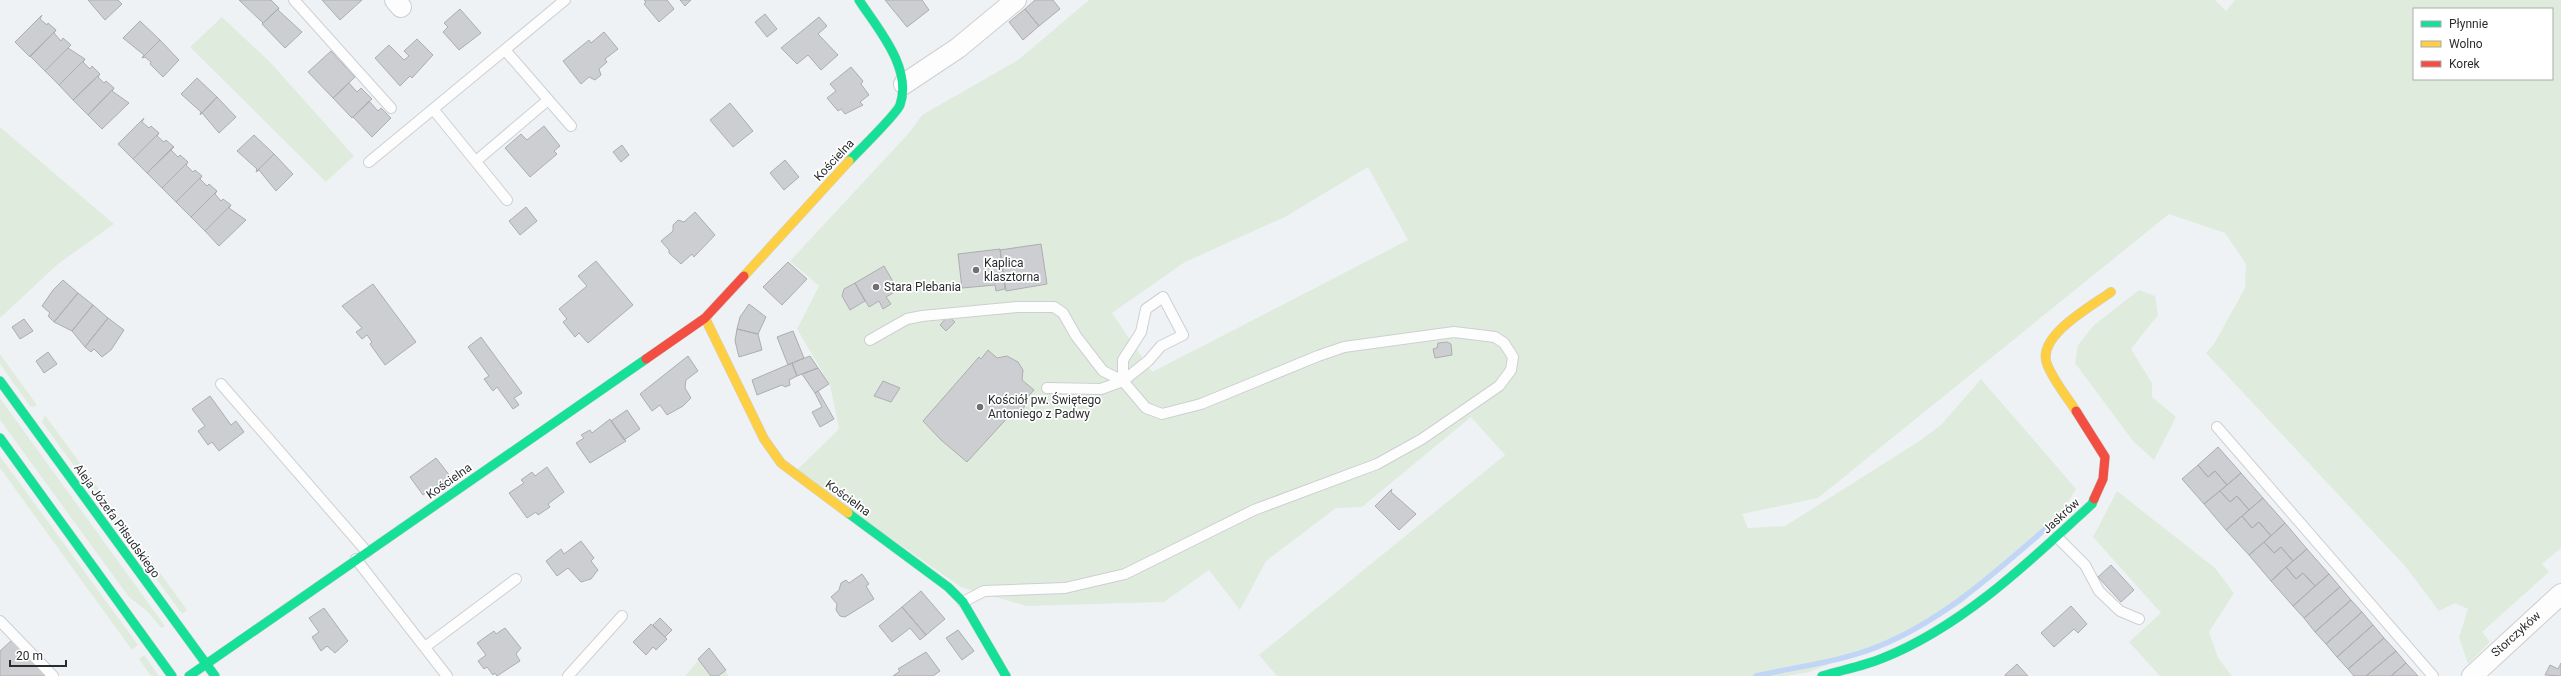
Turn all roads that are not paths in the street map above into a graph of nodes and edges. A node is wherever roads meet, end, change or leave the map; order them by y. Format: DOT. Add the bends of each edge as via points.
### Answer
graph roads {
  1 [pos="294,0"];
  2 [pos="564,0"];
  3 [pos="859,0"];
  4 [pos="1016,0"];
  5 [pos="505,50"];
  6 [pos="904,84"];
  7 [pos="548,100"];
  8 [pos="391,108"];
  9 [pos="433,109"];
  10 [pos="571,126"];
  11 [pos="476,161"];
  12 [pos="369,162"];
  13 [pos="507,200"];
  14 [pos="2111,292"];
  15 [pos="705,318"];
  16 [pos="870,340"];
  17 [pos="0,381"];
  18 [pos="1123,381"];
  19 [pos="221,384"];
  20 [pos="1046,388"];
  21 [pos="2217,427"];
  22 [pos="0,438"];
  23 [pos="2057,537"];
  24 [pos="367,552"];
  25 [pos="356,559"];
  26 [pos="516,579"];
  27 [pos="2561,594"];
  28 [pos="963,602"];
  29 [pos="622,616"];
  30 [pos="2139,619"];
  31 [pos="0,621"];
  32 [pos="425,647"];
  33 [pos="206,664"];
  34 [pos="53,676"];
  35 [pos="172,676"];
  36 [pos="190,676"];
  37 [pos="215,676"];
  38 [pos="447,676"];
  39 [pos="568,676"];
  40 [pos="1006,676"];
  41 [pos="1822,676"];
  42 [pos="2433,676"];
  43 [pos="2472,676"];
  1 -- 8 [label="lane"];
  2 -- 5 [label="lane"];
  3 -- 6 [label="street" via="897,62"];
  4 -- 6 [label="street" via="946,56"];
  5 -- 7 [label="lane"];
  5 -- 9 [label="lane"];
  6 -- 15 [label="street, Kościelna" via="902,98 895,112"];
  7 -- 10 [label="lane"];
  7 -- 11 [label="lane"];
  9 -- 11 [label="lane"];
  9 -- 12 [label="lane"];
  11 -- 13 [label="lane"];
  14 -- 23 [label="street, Jaskrów" via="2054,334 2048,345 2046,363 2102,450 2106,464 2099,491 2092,504"];
  15 -- 24 [label="street, Kościelna"];
  15 -- 28 [label="street, Kościelna" via="764,439 781,462 937,576"];
  16 -- 18 [label="lane" via="907,319 922,316 1016,307 1054,307 1063,313 1076,336 1104,370"];
  17 -- 33 [label="street, Aleja Józefa Piłsudskiego"];
  18 -- 18 [label="lane" via="1148,361 1161,346 1183,335 1163,297 1146,309 1141,332 1123,360"];
  18 -- 20 [label="lane" via="1102,389"];
  18 -- 28 [label="lane" via="1143,405 1152,412 1162,414 1201,404 1344,347 1450,332 1480,334 1504,342 1511,352 1513,361 1508,376 1489,394 1417,442 1368,468 1254,510 1125,574 1065,588 984,591"];
  19 -- 24 [label="lane"];
  21 -- 42 [label="lane"];
  22 -- 35 [label="street"];
  23 -- 30 [label="lane" via="2085,565 2099,591 2120,611"];
  23 -- 41 [label="street, Jaskrów" via="2009,579 1933,633 1883,658"];
  24 -- 25 [label="street, Kościelna"];
  25 -- 32 [label="lane"];
  25 -- 33 [label="street, Kościelna"];
  26 -- 32 [label="lane"];
  27 -- 43 [label="street, Storczyków"];
  28 -- 40 [label="street, Kościelna"];
  29 -- 39 [label="lane"];
  31 -- 34 [label="lane"];
  32 -- 38 [label="lane"];
  33 -- 36 [label="street, Kościelna"];
  33 -- 37 [label="street, Aleja Józefa Piłsudskiego"];
}
